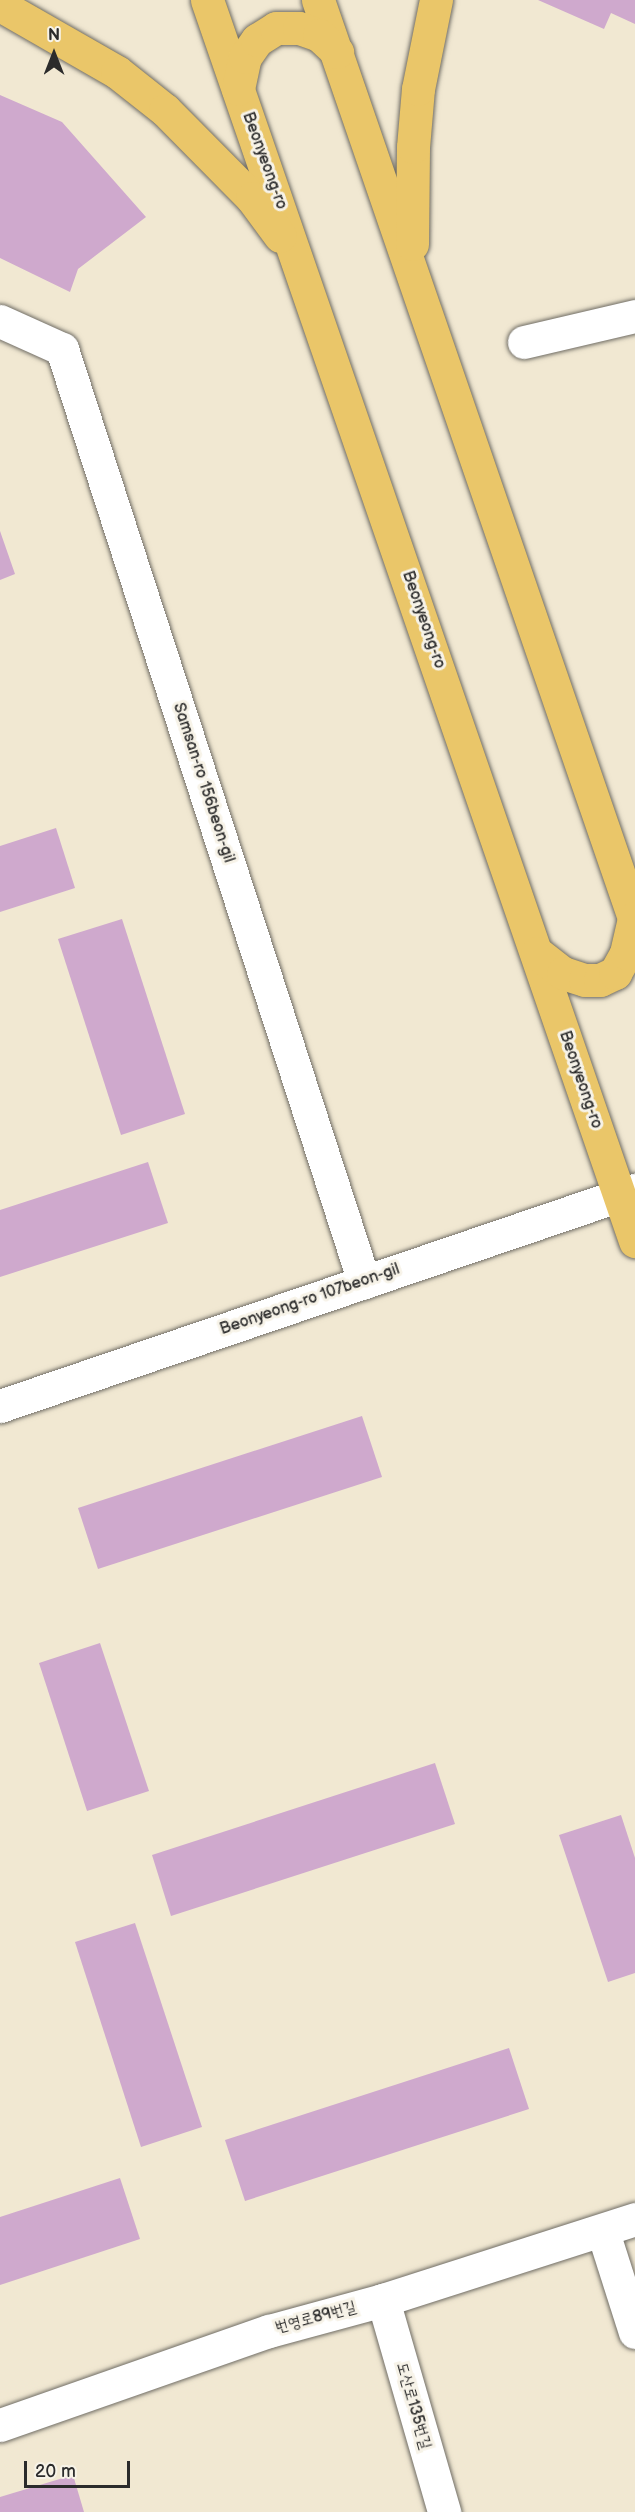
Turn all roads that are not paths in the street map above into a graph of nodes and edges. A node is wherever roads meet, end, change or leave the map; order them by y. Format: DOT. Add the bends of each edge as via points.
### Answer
graph roads {
  1 [pos="207,0"];
  2 [pos="318,0"];
  3 [pos="436,0"];
  4 [pos="0,5"];
  5 [pos="337,52"];
  6 [pos="238,89"];
  7 [pos="302,266"];
  8 [pos="415,282"];
  9 [pos="635,316"];
  10 [pos="0,321"];
  11 [pos="524,342"];
  12 [pos="634,920"];
  13 [pos="537,953"];
  14 [pos="627,1193"];
  15 [pos="635,1241"];
  16 [pos="364,1282"];
  17 [pos="0,1406"];
  18 [pos="635,2219"];
  19 [pos="603,2232"];
  20 [pos="383,2300"];
  21 [pos="635,2332"];
  22 [pos="0,2425"];
  23 [pos="444,2512"];
  1 -- 6 [label="main road, Beonyeong-ro"];
  2 -- 5 [label="main road"];
  3 -- 8 [label="main road" via="418,89 413,147"];
  4 -- 7 [label="main road" via="108,66 165,110 252,198"];
  5 -- 6 [label="main road" via="319,35 299,28 276,28 256,40 244,57"];
  5 -- 8 [label="main road"];
  6 -- 7 [label="main road, Beonyeong-ro"];
  7 -- 13 [label="main road, Beonyeong-ro"];
  8 -- 12 [label="main road"];
  9 -- 11 [label="street"];
  10 -- 16 [label="street, Samsan-ro 156beon-gil" via="62,349"];
  12 -- 13 [label="main road" via="615,973 600,980 563,973"];
  13 -- 14 [label="main road, Beonyeong-ro"];
  14 -- 15 [label="main road, Beonyeong-ro"];
  14 -- 16 [label="street, Beonyeong-ro 107beon-gil"];
  16 -- 17 [label="street, Beonyeong-ro 107beon-gil"];
  18 -- 19 [label="street, 번영로89번길"];
  19 -- 20 [label="street, 번영로89번길"];
  19 -- 21 [label="street"];
  20 -- 22 [label="street, 번영로89번길" via="270,2331"];
  20 -- 23 [label="street, 도산로135번길"];
}
